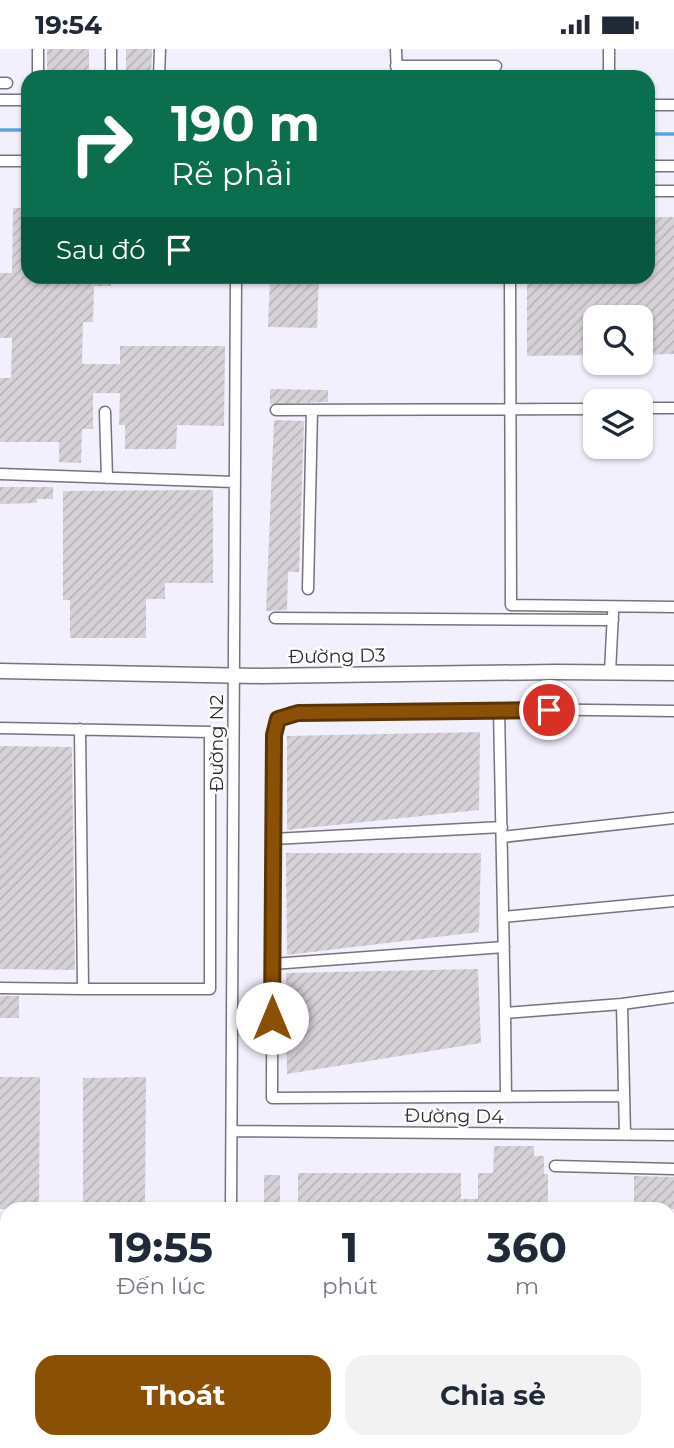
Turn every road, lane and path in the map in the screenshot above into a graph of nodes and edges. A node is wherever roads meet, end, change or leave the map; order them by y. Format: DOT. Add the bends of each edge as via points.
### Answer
graph roads {
  1 [pos="38,49"];
  2 [pos="111,49"];
  3 [pos="160,49"];
  4 [pos="396,49"];
  5 [pos="609,49"];
  6 [pos="496,66"];
  7 [pos="38,70"];
  8 [pos="111,70"];
  9 [pos="159,70"];
  10 [pos="396,70"];
  11 [pos="416,70"];
  12 [pos="608,70"];
  13 [pos="0,100"];
  14 [pos="21,100"];
  15 [pos="655,105"];
  16 [pos="674,105"];
  17 [pos="0,161"];
  18 [pos="21,161"];
  19 [pos="655,166"];
  20 [pos="674,166"];
  21 [pos="655,191"];
  22 [pos="674,191"];
  23 [pos="236,284"];
  24 [pos="510,284"];
  25 [pos="653,408"];
  26 [pos="674,408"];
  27 [pos="583,409"];
  28 [pos="276,410"];
  29 [pos="312,410"];
  30 [pos="509,410"];
  31 [pos="105,412"];
  32 [pos="0,474"];
  33 [pos="107,478"];
  34 [pos="234,482"];
  35 [pos="308,589"];
  36 [pos="613,607"];
  37 [pos="674,607"];
  38 [pos="275,618"];
  39 [pos="612,620"];
  40 [pos="0,671"];
  41 [pos="610,672"];
  42 [pos="674,673"];
  43 [pos="233,676"];
  44 [pos="499,709"];
  45 [pos="674,711"];
  46 [pos="0,728"];
  47 [pos="80,730"];
  48 [pos="674,818"];
  49 [pos="502,832"];
  50 [pos="273,839"];
  51 [pos="674,901"];
  52 [pos="503,917"];
  53 [pos="504,947"];
  54 [pos="272,964"];
  55 [pos="0,988"];
  56 [pos="83,989"];
  57 [pos="674,997"];
  58 [pos="622,1004"];
  59 [pos="505,1013"];
  60 [pos="624,1096"];
  61 [pos="506,1097"];
  62 [pos="233,1131"];
  63 [pos="625,1135"];
  64 [pos="674,1135"];
  65 [pos="555,1166"];
  66 [pos="674,1169"];
  67 [pos="232,1202"];
  1 -- 7 [label="street"];
  2 -- 8 [label="street"];
  3 -- 9 [label="street"];
  4 -- 10 [label="street"];
  5 -- 12 [label="street"];
  6 -- 11 [label="street"];
  13 -- 14 [label="street"];
  15 -- 16 [label="street"];
  17 -- 18 [label="street"];
  19 -- 20 [label="street"];
  21 -- 22 [label="street"];
  23 -- 34 [label="street, Đường N2"];
  24 -- 30 [label="street"];
  25 -- 26 [label="street"];
  27 -- 30 [label="street"];
  28 -- 29 [label="street"];
  29 -- 30 [label="street"];
  29 -- 35 [label="street"];
  30 -- 36 [label="street" via="511,605"];
  31 -- 33 [label="street"];
  32 -- 33 [label="street"];
  33 -- 34 [label="street"];
  34 -- 43 [label="street, Đường N2"];
  36 -- 37 [label="street"];
  36 -- 39 [label="street"];
  38 -- 39 [label="street"];
  39 -- 41 [label="street"];
  40 -- 43 [label="main road, Đường D3"];
  41 -- 42 [label="main road, Đường D3"];
  41 -- 43 [label="main road, Đường D3"];
  43 -- 62 [label="street, Đường N2"];
  44 -- 45 [label="street"];
  44 -- 49 [label="street"];
  44 -- 50 [label="street" via="284,715 278,719 274,735"];
  46 -- 47 [label="street"];
  47 -- 56 [label="street"];
  47 -- 56 [label="street" via="210,732 210,989"];
  48 -- 49 [label="street"];
  49 -- 50 [label="street"];
  49 -- 52 [label="street"];
  50 -- 54 [label="street"];
  51 -- 52 [label="street"];
  52 -- 53 [label="street"];
  53 -- 54 [label="street"];
  53 -- 59 [label="street"];
  54 -- 61 [label="street" via="272,1098"];
  55 -- 56 [label="street"];
  57 -- 58 [label="street"];
  58 -- 59 [label="street"];
  58 -- 60 [label="street"];
  59 -- 61 [label="street"];
  60 -- 61 [label="street"];
  60 -- 63 [label="street"];
  62 -- 63 [label="street, Đường D4"];
  62 -- 67 [label="street, Đường N2"];
  63 -- 64 [label="street, Đường D4"];
  65 -- 66 [label="street"];
}
